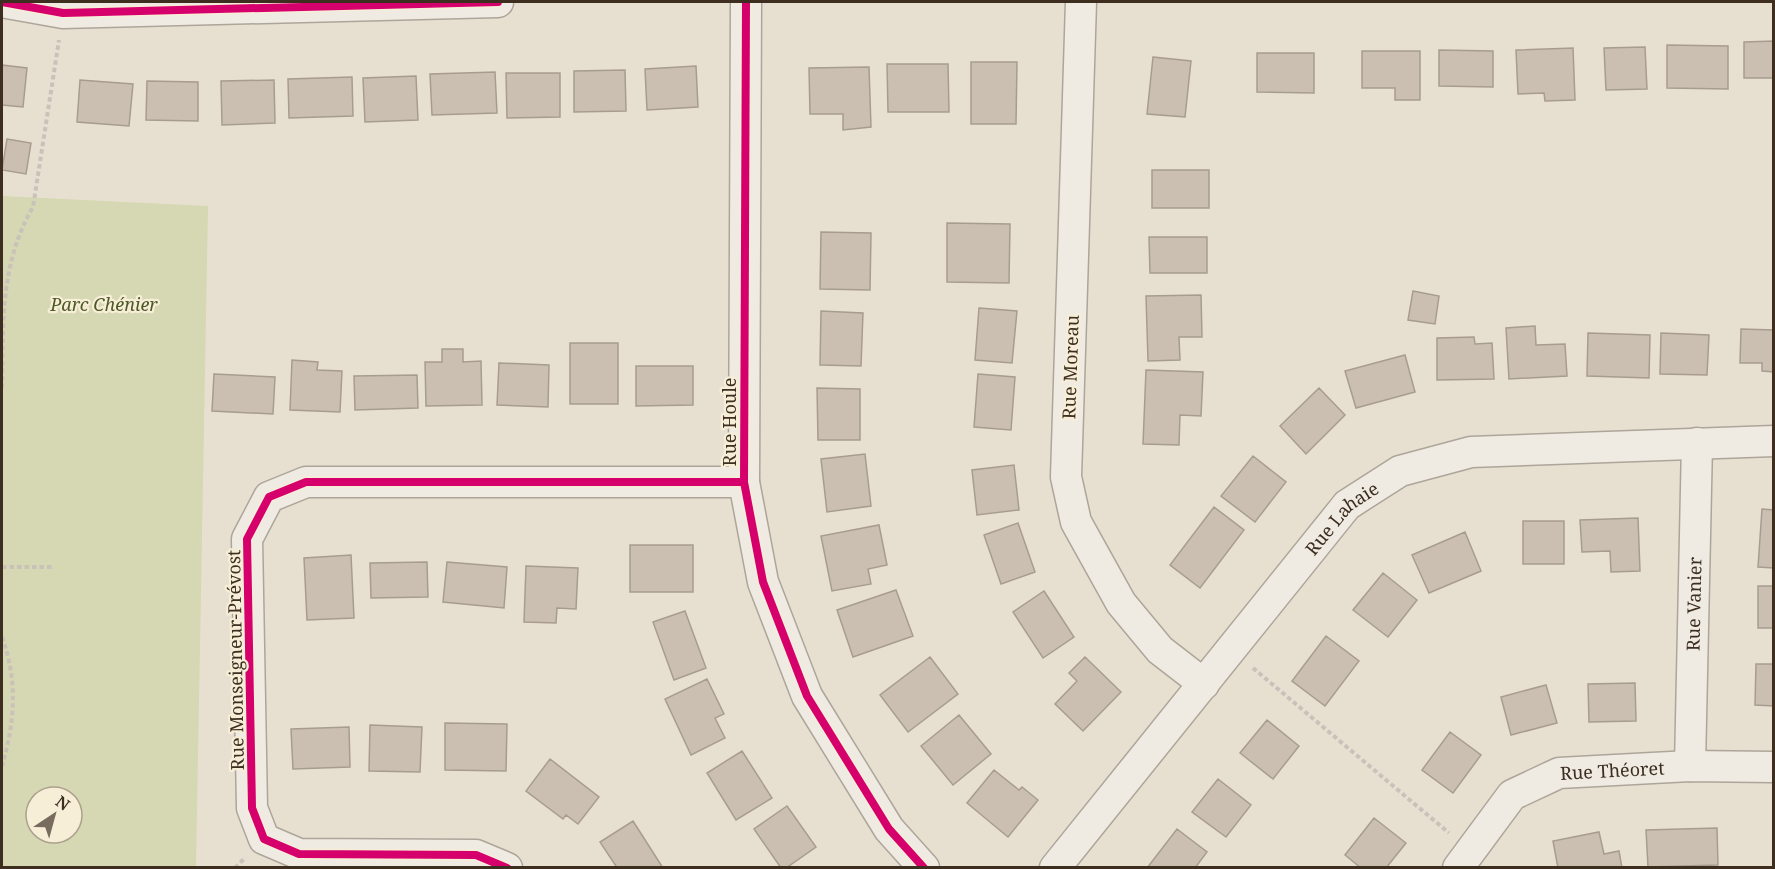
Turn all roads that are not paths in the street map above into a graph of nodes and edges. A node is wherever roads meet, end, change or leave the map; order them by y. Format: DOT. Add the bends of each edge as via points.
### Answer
graph roads {
  1 [pos="2,2"];
  2 [pos="498,2"];
  3 [pos="746,2"];
  4 [pos="1081,2"];
  5 [pos="1773,441"];
  6 [pos="1696,443"];
  7 [pos="744,482"];
  8 [pos="1204,684"];
  9 [pos="1690,766"];
  10 [pos="1773,767"];
  11 [pos="1464,859"];
  12 [pos="507,867"];
  13 [pos="924,867"];
  14 [pos="1055,867"];
  1 -- 2 [label="street" via="63,13"];
  3 -- 7 [label="street, Rue Houle"];
  4 -- 8 [label="street, Rue Moreau" via="1066,477 1076,522 1121,603 1160,650"];
  5 -- 6 [label="street, Rue Lahaie"];
  6 -- 8 [label="street, Rue Lahaie" via="1471,452 1400,471 1347,505"];
  6 -- 9 [label="street, Rue Vanier"];
  7 -- 12 [label="street, Rue Monseigneur-Prévost" via="306,482 269,497 247,539 252,808 264,839 299,854 476,855"];
  7 -- 13 [label="street, Rue Houle" via="763,582 807,696 890,828"];
  8 -- 14 [label="street, Rue Lahaie"];
  9 -- 10 [label="street, Rue Théoret"];
  9 -- 11 [label="street, Rue Théoret" via="1560,773 1512,795"];
}
